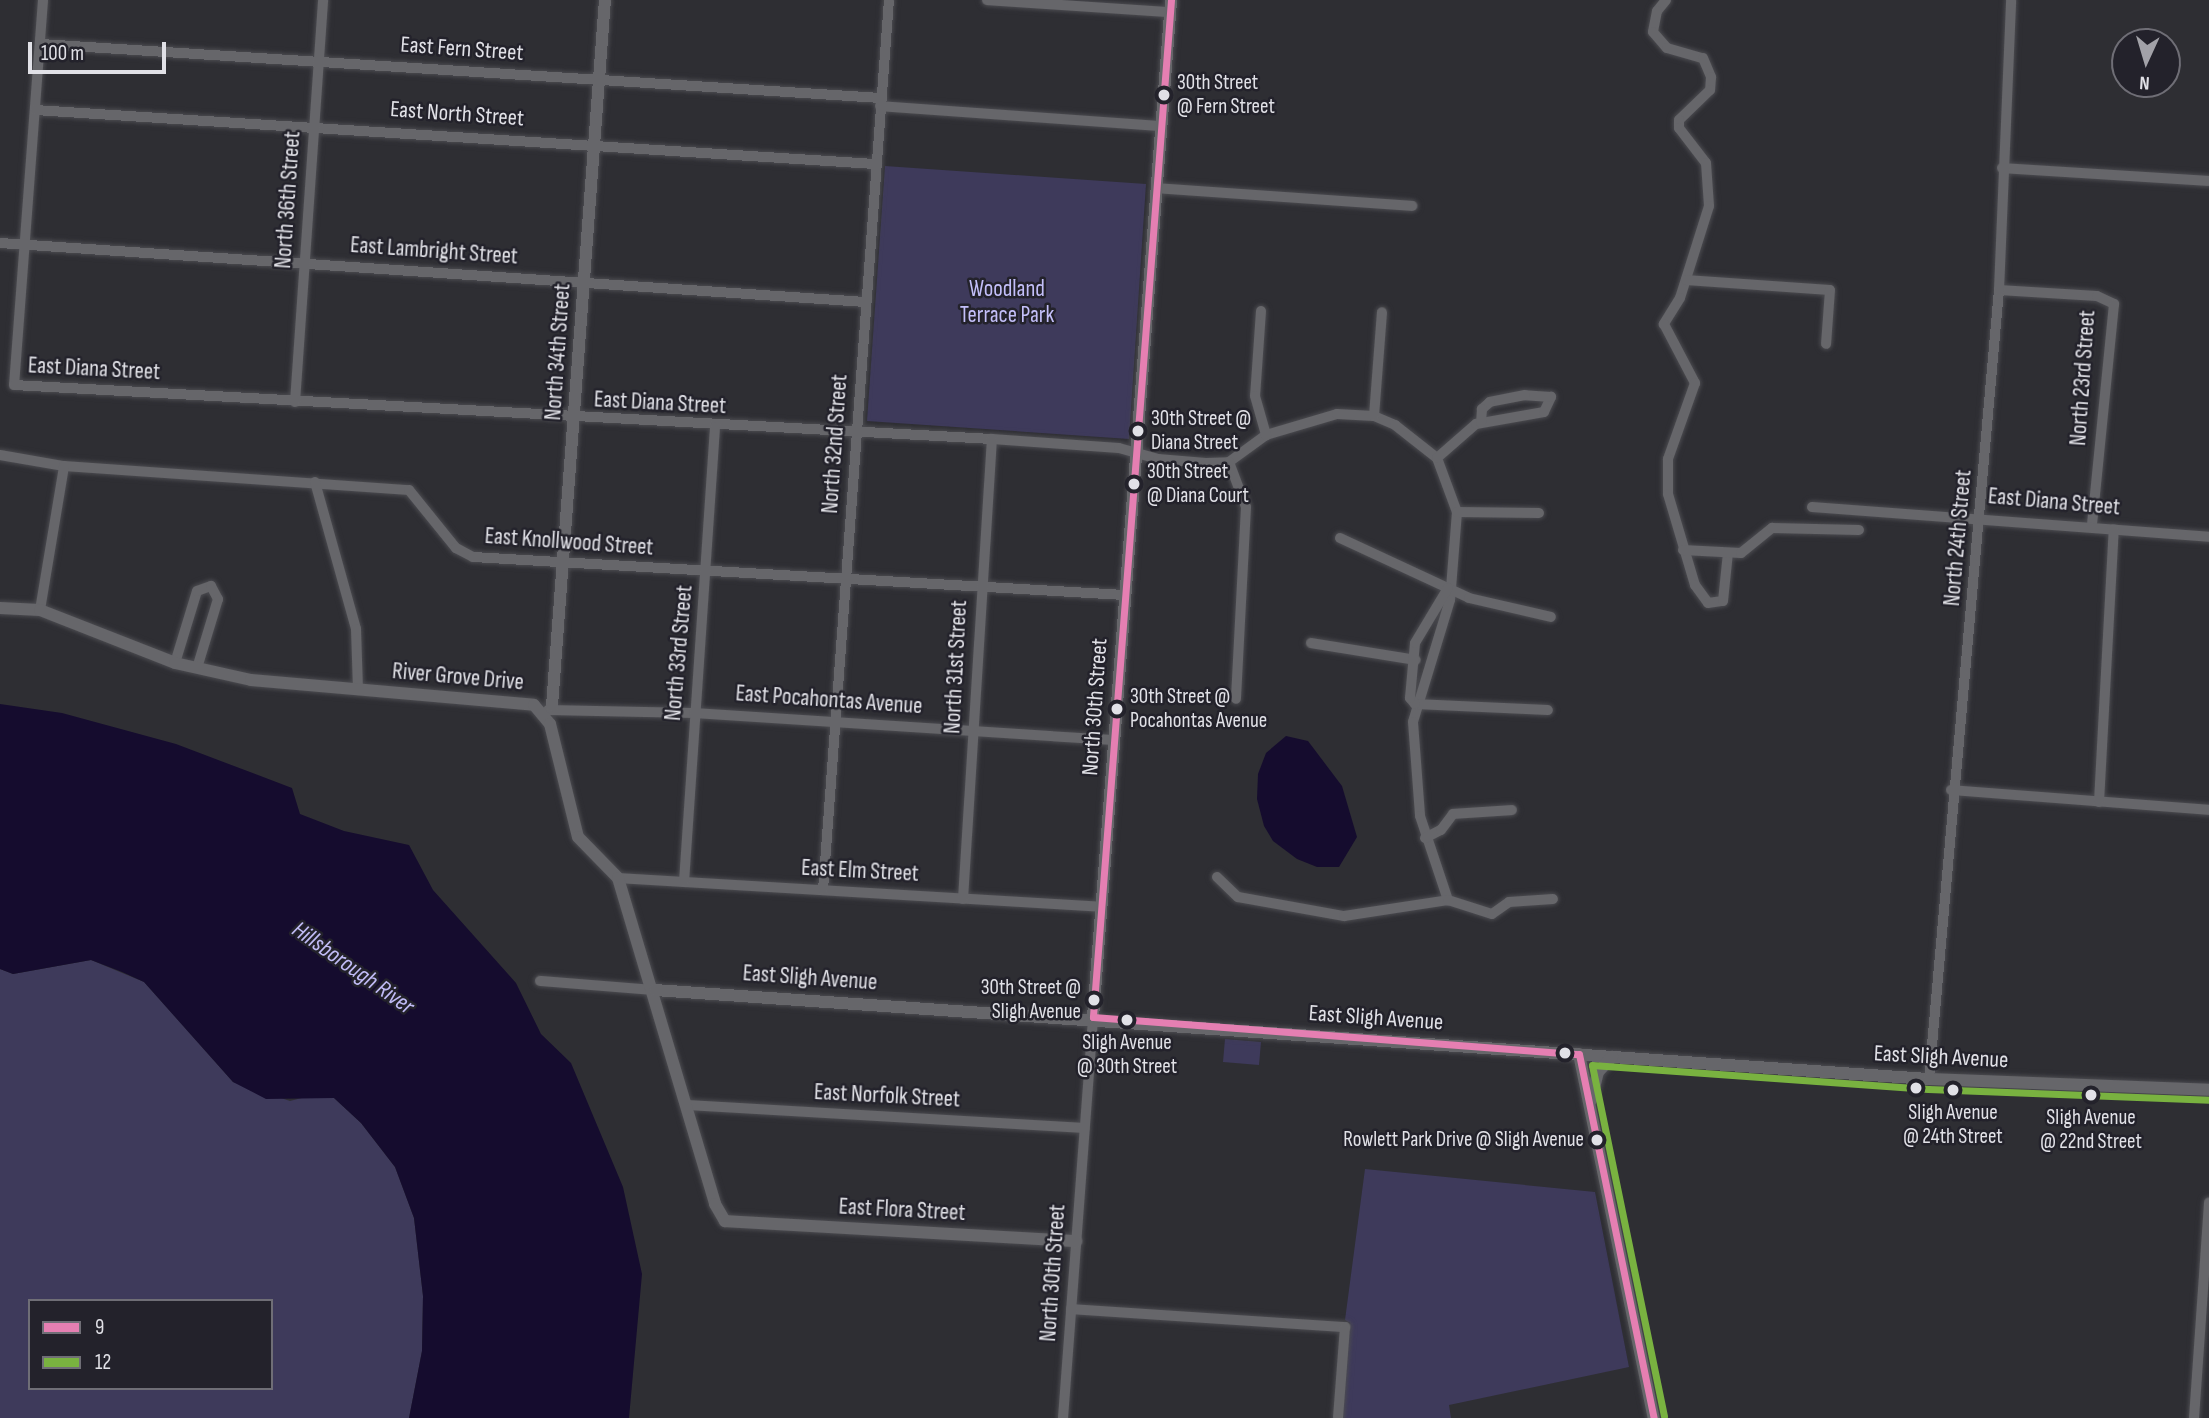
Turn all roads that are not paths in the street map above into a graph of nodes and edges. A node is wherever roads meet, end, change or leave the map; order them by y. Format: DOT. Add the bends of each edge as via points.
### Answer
graph roads {
  1 [pos="43,0"];
  2 [pos="323,0"];
  3 [pos="605,0"];
  4 [pos="889,0"];
  5 [pos="987,0"];
  6 [pos="1667,0"];
  7 [pos="2011,0"];
  8 [pos="1170,6"];
  9 [pos="41,44"];
  10 [pos="318,61"];
  11 [pos="599,79"];
  12 [pos="880,102"];
  13 [pos="35,110"];
  14 [pos="314,125"];
  15 [pos="1161,126"];
  16 [pos="594,144"];
  17 [pos="876,164"];
  18 [pos="2002,168"];
  19 [pos="2209,181"];
  20 [pos="1156,188"];
  21 [pos="1412,206"];
  22 [pos="0,243"];
  23 [pos="24,245"];
  24 [pos="305,264"];
  25 [pos="1686,281"];
  26 [pos="584,282"];
  27 [pos="2000,290"];
  28 [pos="865,302"];
  29 [pos="1261,311"];
  30 [pos="1382,312"];
  31 [pos="1826,344"];
  32 [pos="295,402"];
  33 [pos="1374,416"];
  34 [pos="574,419"];
  35 [pos="1481,423"];
  36 [pos="715,427"];
  37 [pos="856,435"];
  38 [pos="1266,435"];
  39 [pos="992,439"];
  40 [pos="1136,454"];
  41 [pos="0,455"];
  42 [pos="1437,457"];
  43 [pos="1229,462"];
  44 [pos="64,467"];
  45 [pos="315,482"];
  46 [pos="1812,507"];
  47 [pos="1457,512"];
  48 [pos="1539,513"];
  49 [pos="1982,516"];
  50 [pos="2092,526"];
  51 [pos="2114,529"];
  52 [pos="1859,530"];
  53 [pos="1340,537"];
  54 [pos="2209,537"];
  55 [pos="1682,550"];
  56 [pos="1728,553"];
  57 [pos="563,566"];
  58 [pos="708,572"];
  59 [pos="846,581"];
  60 [pos="982,586"];
  61 [pos="1448,588"];
  62 [pos="1125,595"];
  63 [pos="0,608"];
  64 [pos="40,610"];
  65 [pos="1551,617"];
  66 [pos="1311,643"];
  67 [pos="1412,659"];
  68 [pos="175,663"];
  69 [pos="1429,663"];
  70 [pos="197,668"];
  71 [pos="358,689"];
  72 [pos="1236,699"];
  73 [pos="1415,704"];
  74 [pos="548,709"];
  75 [pos="1548,710"];
  76 [pos="694,713"];
  77 [pos="834,722"];
  78 [pos="974,731"];
  79 [pos="1113,740"];
  80 [pos="1954,791"];
  81 [pos="2099,802"];
  82 [pos="1512,810"];
  83 [pos="2209,810"];
  84 [pos="1425,838"];
  85 [pos="1217,877"];
  86 [pos="618,878"];
  87 [pos="684,882"];
  88 [pos="823,890"];
  89 [pos="962,899"];
  90 [pos="1448,900"];
  91 [pos="1553,900"];
  92 [pos="1100,907"];
  93 [pos="540,981"];
  94 [pos="655,990"];
  95 [pos="1093,1017"];
  96 [pos="1579,1054"];
  97 [pos="1612,1057"];
  98 [pos="1929,1079"];
  99 [pos="2209,1090"];
  100 [pos="688,1105"];
  101 [pos="1590,1108"];
  102 [pos="1084,1128"];
  103 [pos="2209,1203"];
  104 [pos="725,1221"];
  105 [pos="1076,1241"];
  106 [pos="2208,1242"];
  107 [pos="1071,1309"];
  108 [pos="2204,1344"];
  109 [pos="1063,1418"];
  110 [pos="1070,1418"];
  111 [pos="1338,1418"];
  112 [pos="1654,1418"];
  113 [pos="2194,1418"];
  1 -- 9 [label="street"];
  2 -- 10 [label="street, North 36th Street"];
  3 -- 11 [label="street, North 34th Street"];
  4 -- 12 [label="street, North 32nd Street"];
  5 -- 8 [label="street"];
  6 -- 25 [label="street" via="1657,11 1653,32 1667,48 1703,58 1711,77 1710,90 1679,120 1710,172 1709,206"];
  7 -- 18 [label="street, North 24th Street"];
  8 -- 15 [label="street, North 30th Street"];
  9 -- 10 [label="street, East Fern Street"];
  9 -- 13 [label="street"];
  10 -- 11 [label="street, East Fern Street"];
  10 -- 14 [label="street, North 36th Street"];
  11 -- 12 [label="street, East Fern Street"];
  11 -- 16 [label="street, North 34th Street"];
  12 -- 15 [label="street, East Fern Street"];
  12 -- 17 [label="street, North 32nd Street"];
  13 -- 14 [label="street, East North Street"];
  13 -- 23 [label="street"];
  14 -- 16 [label="street, East North Street"];
  14 -- 24 [label="street, North 36th Street"];
  15 -- 20 [label="street, North 30th Street"];
  16 -- 17 [label="street, East North Street"];
  16 -- 26 [label="street, North 34th Street"];
  17 -- 28 [label="street, North 32nd Street"];
  18 -- 19 [label="street"];
  18 -- 27 [label="street, North 24th Street"];
  20 -- 21 [label="street"];
  20 -- 40 [label="street, North 30th Street"];
  22 -- 23 [label="street, East Lambright Street"];
  23 -- 24 [label="street, East Lambright Street"];
  23 -- 32 [label="street, East Diana Street" via="14,386"];
  24 -- 26 [label="street, East Lambright Street"];
  24 -- 32 [label="street, North 36th Street"];
  25 -- 31 [label="street" via="1830,290"];
  25 -- 55 [label="street" via="1664,324 1695,383 1666,471"];
  26 -- 28 [label="street, East Lambright Street"];
  26 -- 34 [label="street, North 34th Street"];
  27 -- 49 [label="street, North 24th Street"];
  27 -- 50 [label="street, North 23rd Street" via="2097,296 2113,304"];
  28 -- 37 [label="street, North 32nd Street"];
  29 -- 38 [label="street" via="1255,396"];
  30 -- 33 [label="street"];
  32 -- 34 [label="street, East Diana Street"];
  33 -- 38 [label="street" via="1337,414"];
  33 -- 42 [label="street"];
  34 -- 36 [label="street, East Diana Street"];
  34 -- 57 [label="street, North 34th Street"];
  35 -- 35 [label="street" via="1544,412 1551,397 1525,395 1484,405"];
  35 -- 42 [label="street"];
  36 -- 37 [label="street, East Diana Street"];
  36 -- 58 [label="street, North 33rd Street"];
  37 -- 39 [label="street, East Diana Street"];
  37 -- 59 [label="street, North 32nd Street"];
  38 -- 43 [label="street"];
  39 -- 40 [label="street, East Diana Street"];
  39 -- 60 [label="street, North 31st Street"];
  40 -- 43 [label="street, East Diana Street"];
  40 -- 62 [label="street, North 30th Street"];
  41 -- 44 [label="street, East Knollwood Street"];
  42 -- 47 [label="street"];
  43 -- 72 [label="street" via="1246,507"];
  44 -- 45 [label="street, East Knollwood Street"];
  44 -- 64 [label="street"];
  45 -- 57 [label="street, East Knollwood Street" via="409,490 456,548 473,557"];
  45 -- 71 [label="street" via="356,629"];
  46 -- 49 [label="street, East Diana Street"];
  47 -- 48 [label="street"];
  47 -- 61 [label="street"];
  49 -- 50 [label="street, East Diana Street"];
  49 -- 80 [label="street, North 24th Street"];
  50 -- 51 [label="street, East Diana Street"];
  51 -- 54 [label="street, East Diana Street"];
  51 -- 81 [label="street"];
  52 -- 56 [label="street" via="1772,528 1741,553"];
  53 -- 61 [label="street"];
  55 -- 56 [label="street"];
  55 -- 56 [label="street" via="1695,585 1711,604 1723,601"];
  57 -- 58 [label="street, East Knollwood Street"];
  57 -- 74 [label="street, North 34th Street"];
  58 -- 59 [label="street, East Knollwood Street"];
  58 -- 76 [label="street, North 33rd Street"];
  59 -- 60 [label="street, East Knollwood Street"];
  59 -- 77 [label="street, North 32nd Street"];
  60 -- 62 [label="street, East Knollwood Street"];
  60 -- 78 [label="street, North 31st Street"];
  61 -- 65 [label="street" via="1469,598"];
  61 -- 67 [label="street" via="1422,629"];
  61 -- 69 [label="street" via="1450,600"];
  62 -- 79 [label="street, North 30th Street"];
  63 -- 64 [label="street, River Grove Drive"];
  64 -- 68 [label="street, River Grove Drive"];
  66 -- 67 [label="street"];
  67 -- 69 [label="street"];
  67 -- 73 [label="street" via="1410,698"];
  68 -- 70 [label="street, River Grove Drive"];
  68 -- 70 [label="street" via="197,591 211,586 218,599"];
  69 -- 73 [label="street"];
  70 -- 71 [label="street, River Grove Drive" via="251,680"];
  71 -- 74 [label="street, River Grove Drive" via="525,702"];
  73 -- 75 [label="street"];
  73 -- 84 [label="street" via="1413,759"];
  74 -- 76 [label="street, East Pocahontas Avenue"];
  74 -- 86 [label="street, River Grove Drive" via="578,837"];
  76 -- 77 [label="street, East Pocahontas Avenue"];
  76 -- 87 [label="street, North 33rd Street"];
  77 -- 78 [label="street, East Pocahontas Avenue"];
  77 -- 88 [label="street, North 32nd Street"];
  78 -- 79 [label="street, East Pocahontas Avenue"];
  78 -- 89 [label="street, North 31st Street"];
  79 -- 92 [label="street, North 30th Street"];
  80 -- 81 [label="street"];
  80 -- 98 [label="street, North 24th Street"];
  81 -- 83 [label="street"];
  82 -- 84 [label="street" via="1453,814 1441,830"];
  84 -- 90 [label="street"];
  85 -- 90 [label="street" via="1238,897 1345,916"];
  86 -- 87 [label="street, East Elm Street"];
  86 -- 94 [label="street, River Grove Drive"];
  87 -- 88 [label="street, East Elm Street"];
  88 -- 89 [label="street, East Elm Street"];
  89 -- 92 [label="street, East Elm Street"];
  90 -- 91 [label="street" via="1492,914 1509,902"];
  92 -- 95 [label="street, North 30th Street"];
  93 -- 94 [label="street, East Sligh Avenue"];
  94 -- 95 [label="street, East Sligh Avenue"];
  94 -- 100 [label="street, River Grove Drive"];
  95 -- 96 [label="street, East Sligh Avenue"];
  95 -- 102 [label="street, North 30th Street"];
  96 -- 97 [label="street, East Sligh Avenue"];
  96 -- 101 [label="street"];
  97 -- 98 [label="street, East Sligh Avenue"];
  97 -- 101 [label="street" via="1598,1072"];
  98 -- 99 [label="street, East Sligh Avenue"];
  100 -- 102 [label="street, East Norfolk Street"];
  100 -- 104 [label="street, River Grove Drive" via="715,1204"];
  101 -- 112 [label="street"];
  102 -- 105 [label="street, North 30th Street"];
  103 -- 106 [label="street"];
  104 -- 105 [label="street, East Flora Street"];
  105 -- 107 [label="street, North 30th Street"];
  106 -- 108 [label="street"];
  107 -- 109 [label="street, North 30th Street"];
  107 -- 111 [label="street" via="1345,1327"];
  108 -- 113 [label="street"];
  109 -- 110 [label="street"];
}
